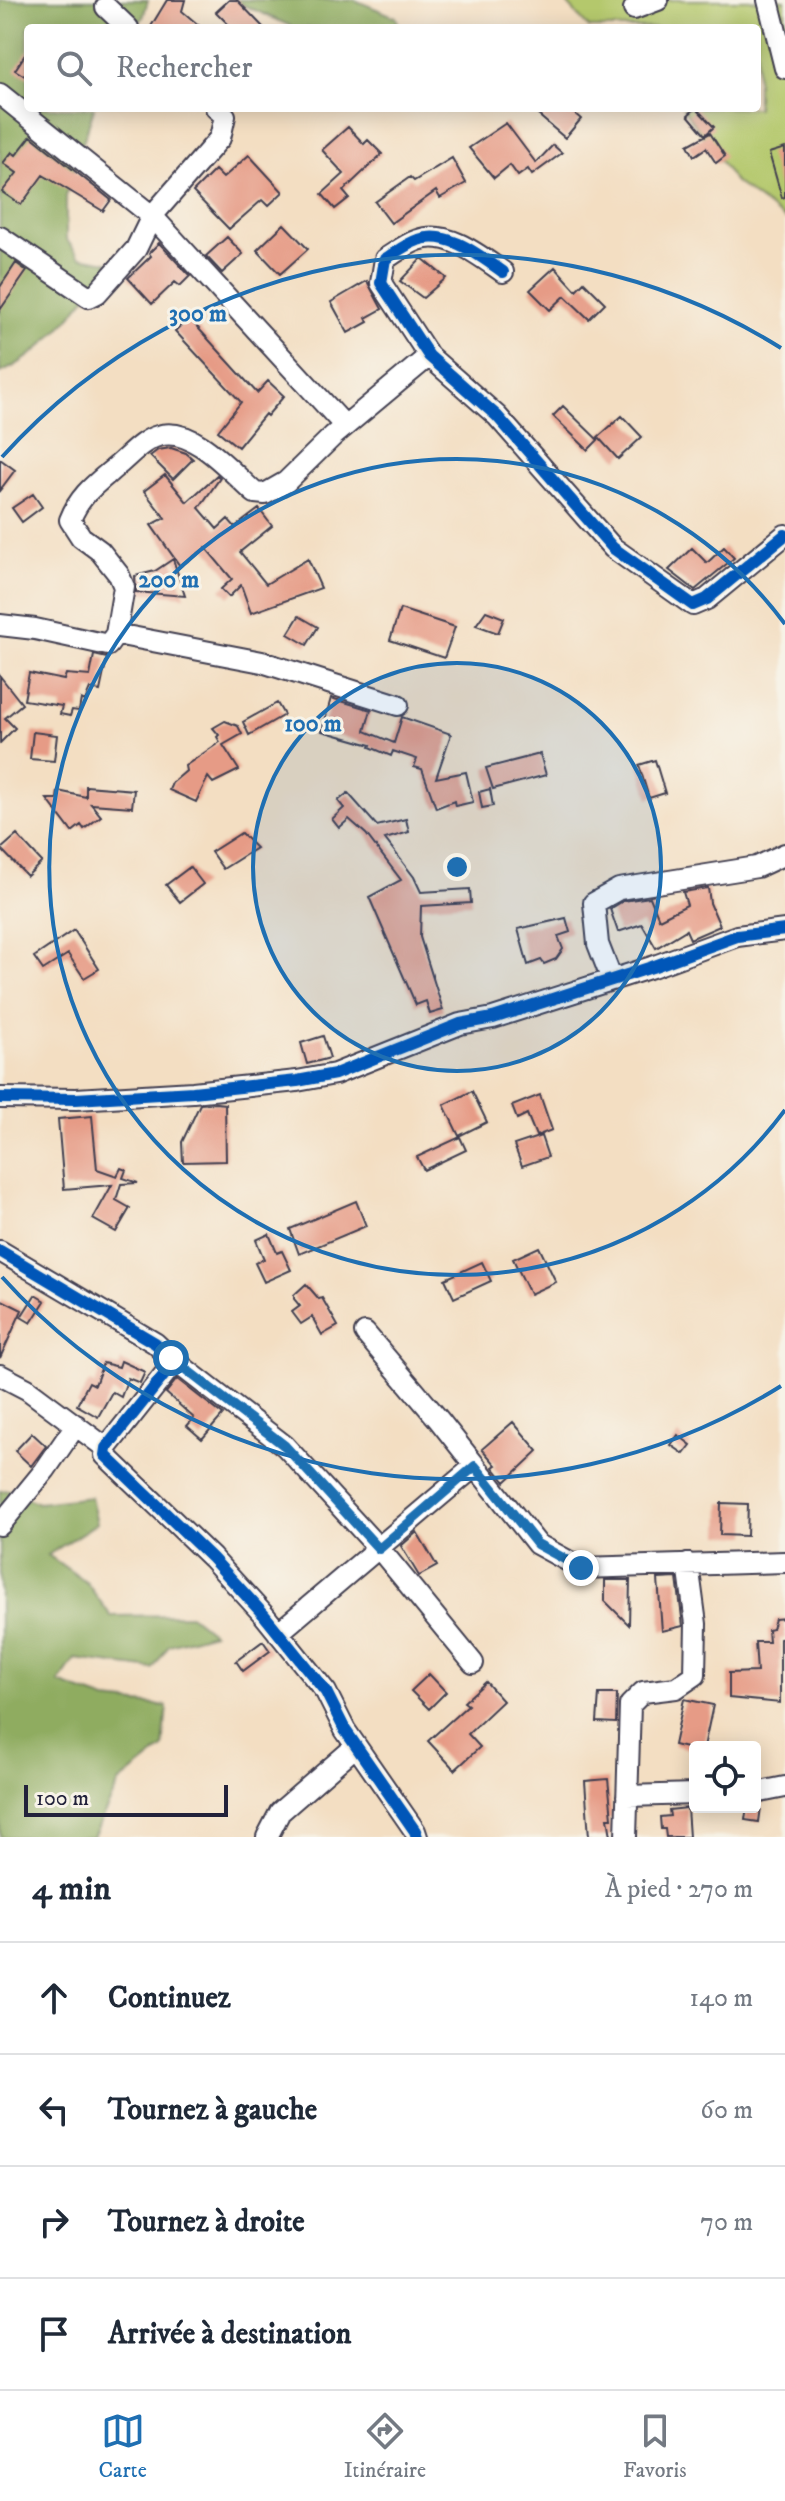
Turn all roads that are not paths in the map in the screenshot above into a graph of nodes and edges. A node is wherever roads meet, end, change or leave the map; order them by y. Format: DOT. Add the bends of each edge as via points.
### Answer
graph roads {
  1 [pos="658,0"];
  2 [pos="768,0"];
  3 [pos="106,7"];
  4 [pos="634,9"];
  5 [pos="124,24"];
  6 [pos="785,68"];
  7 [pos="0,94"];
  8 [pos="220,112"];
  9 [pos="152,216"];
  10 [pos="0,237"];
  11 [pos="503,272"];
  12 [pos="429,356"];
  13 [pos="345,426"];
  14 [pos="785,535"];
  15 [pos="0,625"];
  16 [pos="116,634"];
  17 [pos="398,705"];
  18 [pos="785,854"];
  19 [pos="785,930"];
  20 [pos="612,980"];
  21 [pos="0,1098"];
  22 [pos="0,1251"];
  23 [pos="365,1333"];
  24 [pos="171,1358"];
  25 [pos="0,1375"];
  26 [pos="76,1425"];
  27 [pos="106,1448"];
  28 [pos="475,1466"];
  29 [pos="0,1525"];
  30 [pos="379,1549"];
  31 [pos="785,1562"];
  32 [pos="688,1564"];
  33 [pos="278,1633"];
  34 [pos="473,1663"];
  35 [pos="356,1746"];
  36 [pos="785,1787"];
  37 [pos="761,1792"];
  38 [pos="689,1794"];
  39 [pos="627,1796"];
  40 [pos="267,1837"];
  41 [pos="417,1837"];
  42 [pos="626,1837"];
  1 -- 4 [label="street"];
  2 -- 6 [label="street"];
  3 -- 5 [label="street"];
  7 -- 9 [label="street"];
  8 -- 9 [label="street" via="225,116 220,138"];
  9 -- 10 [label="street" via="136,249 89,297"];
  9 -- 13 [label="street"];
  11 -- 12 [label="street" via="441,237 419,239 385,259 381,283"];
  12 -- 13 [label="street"];
  12 -- 14 [label="street" via="497,416 613,548 693,605"];
  13 -- 16 [label="street" via="286,482 265,494 255,493 198,442 177,434 145,443 105,476 77,502 70,520 124,587"];
  15 -- 16 [label="street" via="108,645"];
  16 -- 17 [label="street" via="262,662"];
  18 -- 20 [label="street" via="757,867 619,889 594,903 598,944"];
  19 -- 20 [label="street" via="737,936"];
  20 -- 21 [label="street" via="460,1024 335,1074 193,1092"];
  22 -- 24 [label="street" via="155,1343"];
  23 -- 28 [label="street"];
  24 -- 27 [label="street" via="168,1370"];
  24 -- 30 [label="street" via="285,1446"];
  25 -- 26 [label="street"];
  26 -- 27 [label="street"];
  26 -- 29 [label="street"];
  27 -- 33 [label="street" via="105,1455 212,1558"];
  28 -- 30 [label="street"];
  28 -- 32 [label="street" via="537,1544 581,1568"];
  30 -- 33 [label="street"];
  30 -- 34 [label="street"];
  31 -- 32 [label="street"];
  32 -- 39 [label="street" via="696,1624 695,1675 676,1688 643,1692 630,1705"];
  33 -- 35 [label="street" via="326,1692"];
  35 -- 40 [label="street" via="280,1812"];
  35 -- 41 [label="street"];
  36 -- 37 [label="street"];
  38 -- 39 [label="street"];
  39 -- 42 [label="street"];
}
